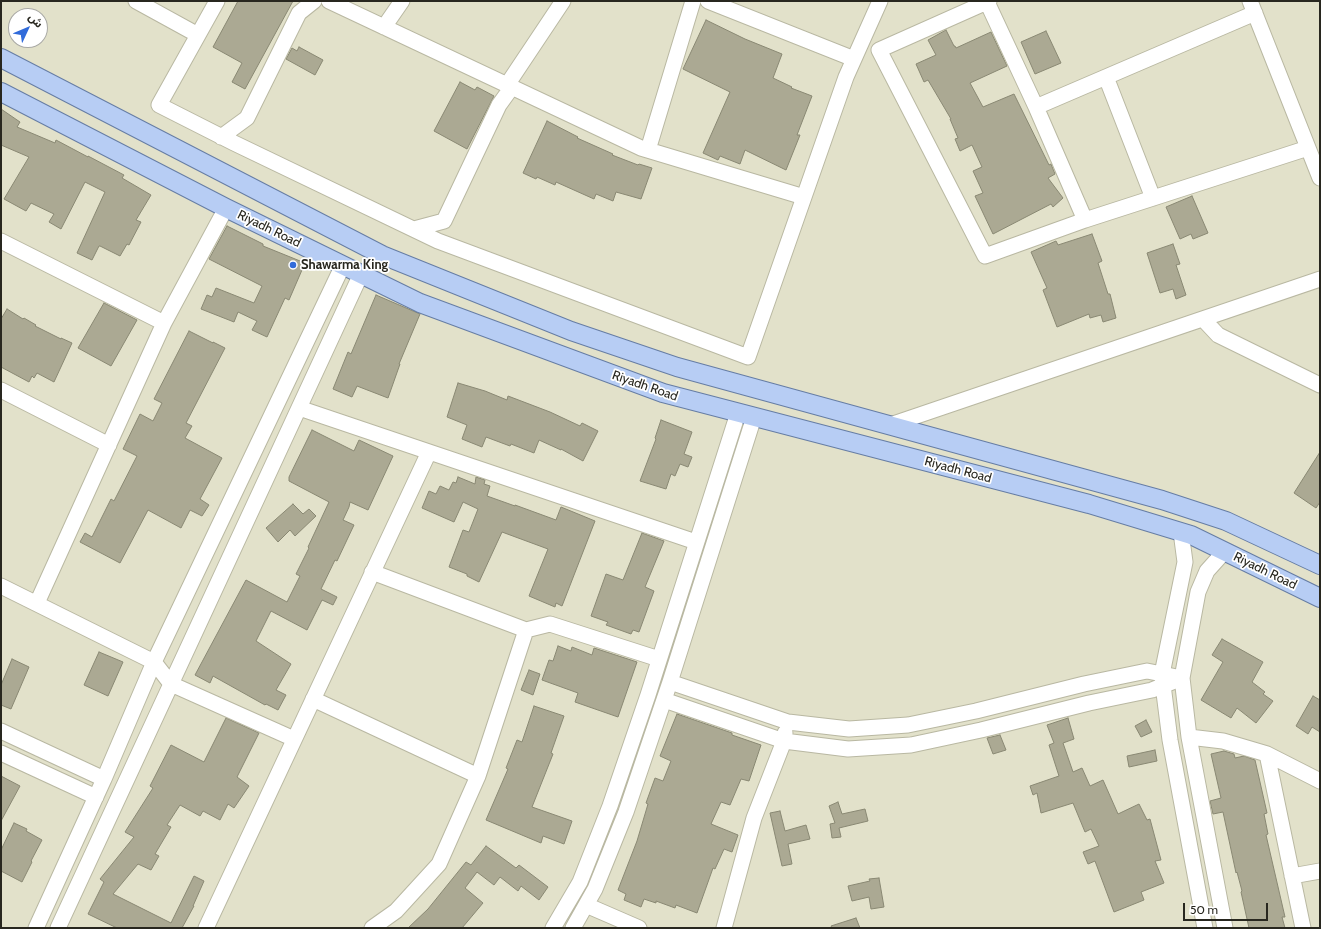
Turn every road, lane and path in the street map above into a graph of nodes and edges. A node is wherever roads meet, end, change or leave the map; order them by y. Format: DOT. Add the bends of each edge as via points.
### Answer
graph roads {
  1 [pos="136,1"];
  2 [pos="217,1"];
  3 [pos="314,1"];
  4 [pos="329,1"];
  5 [pos="402,1"];
  6 [pos="563,1"];
  7 [pos="693,1"];
  8 [pos="708,1"];
  9 [pos="880,1"];
  10 [pos="988,1"];
  11 [pos="735,6"];
  12 [pos="1252,7"];
  13 [pos="384,27"];
  14 [pos="198,35"];
  15 [pos="1,58"];
  16 [pos="854,59"];
  17 [pos="1106,77"];
  18 [pos="510,86"];
  19 [pos="1,92"];
  20 [pos="1036,107"];
  21 [pos="229,136"];
  22 [pos="1308,148"];
  23 [pos="648,150"];
  24 [pos="1320,178"];
  25 [pos="804,197"];
  26 [pos="1153,198"];
  27 [pos="226,208"];
  28 [pos="1085,220"];
  29 [pos="414,229"];
  30 [pos="1,241"];
  31 [pos="343,265"];
  32 [pos="361,274"];
  33 [pos="1320,279"];
  34 [pos="1203,319"];
  35 [pos="164,323"];
  36 [pos="1320,385"];
  37 [pos="1,390"];
  38 [pos="299,408"];
  39 [pos="746,415"];
  40 [pos="890,425"];
  41 [pos="109,445"];
  42 [pos="429,452"];
  43 [pos="1181,532"];
  44 [pos="696,542"];
  45 [pos="1225,551"];
  46 [pos="1320,565"];
  47 [pos="372,572"];
  48 [pos="1,586"];
  49 [pos="1320,598"];
  50 [pos="37,603"];
  51 [pos="526,630"];
  52 [pos="659,659"];
  53 [pos="154,662"];
  54 [pos="1182,678"];
  55 [pos="1163,680"];
  56 [pos="670,682"];
  57 [pos="171,684"];
  58 [pos="313,699"];
  59 [pos="664,700"];
  60 [pos="788,722"];
  61 [pos="1,731"];
  62 [pos="1189,737"];
  63 [pos="294,739"];
  64 [pos="784,741"];
  65 [pos="1,753"];
  66 [pos="1267,754"];
  67 [pos="478,776"];
  68 [pos="104,779"];
  69 [pos="1320,781"];
  70 [pos="96,797"];
  71 [pos="1320,871"];
  72 [pos="1292,876"];
  73 [pos="586,905"];
  74 [pos="36,928"];
  75 [pos="58,928"];
  76 [pos="206,928"];
  77 [pos="372,928"];
  78 [pos="553,928"];
  79 [pos="573,928"];
  80 [pos="639,928"];
  81 [pos="724,928"];
  82 [pos="1205,928"];
  83 [pos="1224,928"];
  84 [pos="1302,928"];
  1 -- 14 [label="street"];
  2 -- 14 [label="street"];
  3 -- 21 [label="street" via="299,13 247,118"];
  4 -- 13 [label="street"];
  5 -- 13 [label="street"];
  6 -- 18 [label="street"];
  7 -- 23 [label="street"];
  8 -- 11 [label="street"];
  9 -- 16 [label="street"];
  10 -- 20 [label="street"];
  10 -- 28 [label="street" via="880,50 985,256"];
  11 -- 16 [label="street"];
  12 -- 17 [label="street"];
  12 -- 22 [label="street"];
  13 -- 18 [label="street"];
  14 -- 21 [label="street" via="159,105"];
  15 -- 40 [label="main road, Riyadh Road" via="382,255 571,331 677,367"];
  16 -- 25 [label="street"];
  17 -- 20 [label="street"];
  17 -- 26 [label="street"];
  18 -- 23 [label="street"];
  18 -- 29 [label="street" via="444,222"];
  19 -- 27 [label="main road, Riyadh Road"];
  20 -- 28 [label="street"];
  21 -- 29 [label="street"];
  22 -- 24 [label="street"];
  22 -- 26 [label="street"];
  23 -- 25 [label="street"];
  25 -- 29 [label="street" via="748,357 438,241"];
  26 -- 28 [label="street"];
  27 -- 31 [label="main road, Riyadh Road"];
  27 -- 35 [label="street"];
  30 -- 35 [label="street"];
  31 -- 32 [label="main road, Riyadh Road"];
  31 -- 53 [label="street"];
  32 -- 38 [label="street"];
  32 -- 39 [label="main road, Riyadh Road" via="420,303 655,390"];
  33 -- 34 [label="street"];
  34 -- 36 [label="street" via="1218,334"];
  34 -- 40 [label="street"];
  35 -- 41 [label="street"];
  37 -- 41 [label="street"];
  38 -- 42 [label="street"];
  38 -- 57 [label="street"];
  39 -- 43 [label="main road, Riyadh Road" via="1088,504"];
  39 -- 44 [label="street"];
  39 -- 56 [label="street"];
  40 -- 46 [label="main road, Riyadh Road" via="1162,500 1226,521"];
  41 -- 50 [label="street"];
  42 -- 44 [label="street"];
  42 -- 47 [label="street"];
  43 -- 45 [label="main road, Riyadh Road"];
  43 -- 55 [label="street" via="1185,562"];
  44 -- 52 [label="street"];
  45 -- 49 [label="main road, Riyadh Road"];
  45 -- 54 [label="street" via="1207,571 1198,592"];
  47 -- 51 [label="street"];
  47 -- 58 [label="street"];
  48 -- 50 [label="street"];
  50 -- 53 [label="street"];
  51 -- 52 [label="street" via="550,624"];
  51 -- 67 [label="street"];
  52 -- 78 [label="street" via="607,813 580,882"];
  53 -- 57 [label="street"];
  53 -- 68 [label="street"];
  54 -- 55 [label="street"];
  54 -- 62 [label="street"];
  55 -- 60 [label="street" via="1147,671 908,725 849,729"];
  55 -- 64 [label="street" via="1152,690 911,745 848,748"];
  55 -- 82 [label="street" via="1170,740"];
  56 -- 59 [label="street"];
  56 -- 60 [label="street"];
  57 -- 63 [label="street"];
  57 -- 75 [label="street"];
  58 -- 63 [label="street"];
  58 -- 67 [label="street"];
  59 -- 64 [label="street"];
  59 -- 73 [label="street" via="626,812"];
  60 -- 64 [label="street"];
  61 -- 68 [label="street"];
  62 -- 66 [label="street" via="1224,741"];
  62 -- 83 [label="street"];
  63 -- 76 [label="street"];
  64 -- 81 [label="street" via="754,818"];
  65 -- 70 [label="street"];
  66 -- 69 [label="street"];
  66 -- 72 [label="street"];
  67 -- 77 [label="street" via="439,864 396,911"];
  68 -- 70 [label="street"];
  70 -- 74 [label="street"];
  71 -- 72 [label="street"];
  72 -- 84 [label="street"];
  73 -- 79 [label="street"];
  73 -- 80 [label="street"];
}
